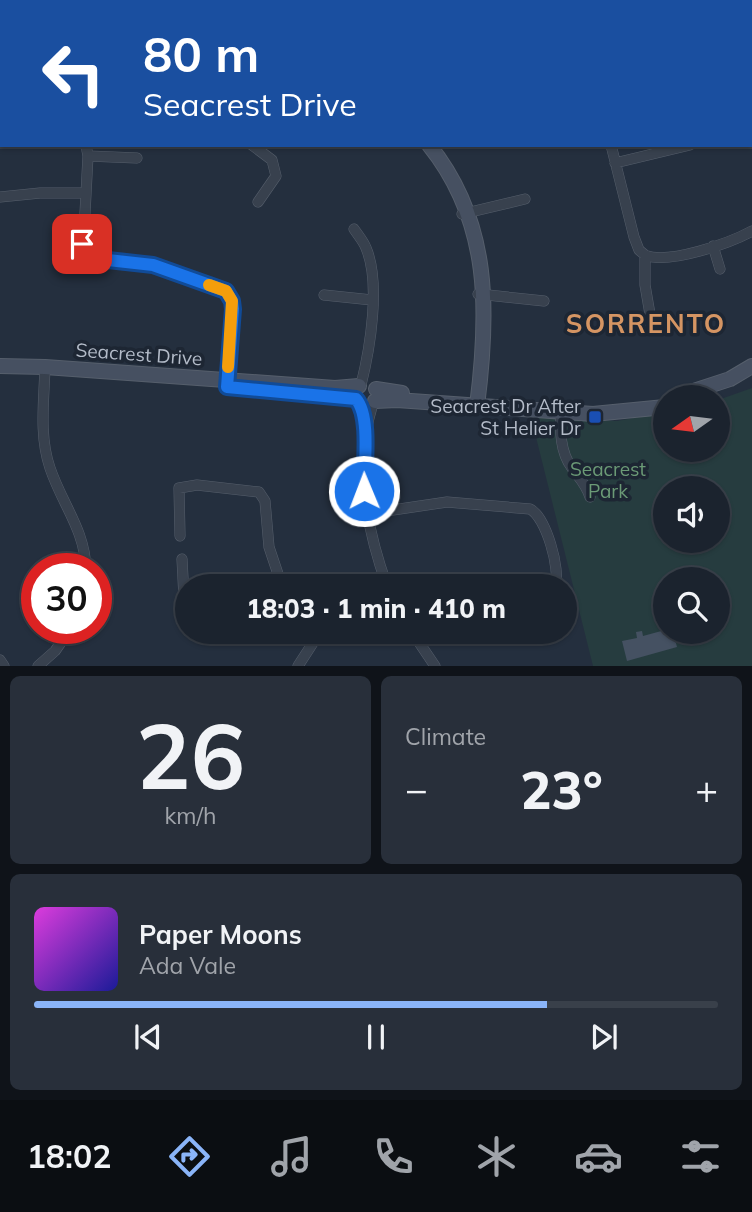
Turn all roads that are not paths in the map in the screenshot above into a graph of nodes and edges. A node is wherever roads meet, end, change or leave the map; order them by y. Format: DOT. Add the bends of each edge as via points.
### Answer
graph roads {
  1 [pos="255,147"];
  2 [pos="422,147"];
  3 [pos="430,147"];
  4 [pos="611,147"];
  5 [pos="682,147"];
  6 [pos="87,151"];
  7 [pos="137,158"];
  8 [pos="615,163"];
  9 [pos="84,193"];
  10 [pos="0,197"];
  11 [pos="525,199"];
  12 [pos="258,202"];
  13 [pos="466,213"];
  14 [pos="354,229"];
  15 [pos="752,231"];
  16 [pos="713,246"];
  17 [pos="645,255"];
  18 [pos="720,269"];
  19 [pos="480,293"];
  20 [pos="324,295"];
  21 [pos="372,300"];
  22 [pos="544,301"];
  23 [pos="651,320"];
  24 [pos="0,366"];
  25 [pos="752,366"];
  26 [pos="45,370"];
  27 [pos="0,373"];
  28 [pos="752,380"];
  29 [pos="227,383"];
  30 [pos="712,385"];
  31 [pos="730,387"];
  32 [pos="367,394"];
  33 [pos="473,402"];
  34 [pos="653,402"];
  35 [pos="653,409"];
  36 [pos="561,412"];
  37 [pos="590,497"];
  38 [pos="366,513"];
  39 [pos="180,536"];
  40 [pos="83,553"];
  41 [pos="182,559"];
  42 [pos="183,574"];
  43 [pos="278,574"];
  44 [pos="382,574"];
  45 [pos="557,574"];
  46 [pos="60,644"];
  47 [pos="312,644"];
  48 [pos="419,644"];
  49 [pos="0,660"];
  50 [pos="432,665"];
  51 [pos="4,666"];
  52 [pos="38,666"];
  53 [pos="298,666"];
  1 -- 12 [label="street" via="272,160 276,176"];
  2 -- 13 [label="main road"];
  3 -- 13 [label="main road" via="459,188"];
  4 -- 8 [label="street"];
  5 -- 8 [label="street"];
  6 -- 7 [label="street"];
  6 -- 9 [label="street"];
  8 -- 17 [label="street" via="634,237"];
  9 -- 10 [label="street"];
  9 -- 29 [label="street" via="82,244 90,258 153,265 229,295 233,309"];
  11 -- 13 [label="street"];
  13 -- 19 [label="main road" via="480,248"];
  14 -- 21 [label="street" via="366,248"];
  15 -- 16 [label="street"];
  16 -- 17 [label="street" via="660,259"];
  16 -- 18 [label="street"];
  17 -- 23 [label="street"];
  19 -- 22 [label="street"];
  19 -- 33 [label="main road"];
  20 -- 21 [label="street"];
  21 -- 32 [label="street"];
  24 -- 26 [label="main road, Seacrest Drive"];
  25 -- 30 [label="main road"];
  26 -- 27 [label="main road, Seacrest Drive"];
  26 -- 29 [label="main road, Seacrest Drive"];
  26 -- 40 [label="street" via="46,453 79,528"];
  28 -- 31 [label="main road"];
  29 -- 32 [label="main road, Seacrest Drive"];
  32 -- 33 [label="main road, Seacrest Drive" via="397,400"];
  32 -- 38 [label="street"];
  33 -- 34 [label="main road, Seacrest Drive" via="593,407"];
  33 -- 36 [label="main road, Seacrest Drive"];
  35 -- 36 [label="main road, Seacrest Drive"];
  36 -- 37 [label="street" via="566,457"];
  38 -- 44 [label="street"];
  38 -- 45 [label="street" via="447,502 530,509 544,523"];
  39 -- 43 [label="street" via="178,488 197,485 259,492 265,500"];
  41 -- 42 [label="street"];
  46 -- 52 [label="street"];
  47 -- 53 [label="street"];
  48 -- 50 [label="street"];
  49 -- 51 [label="street"];
}
